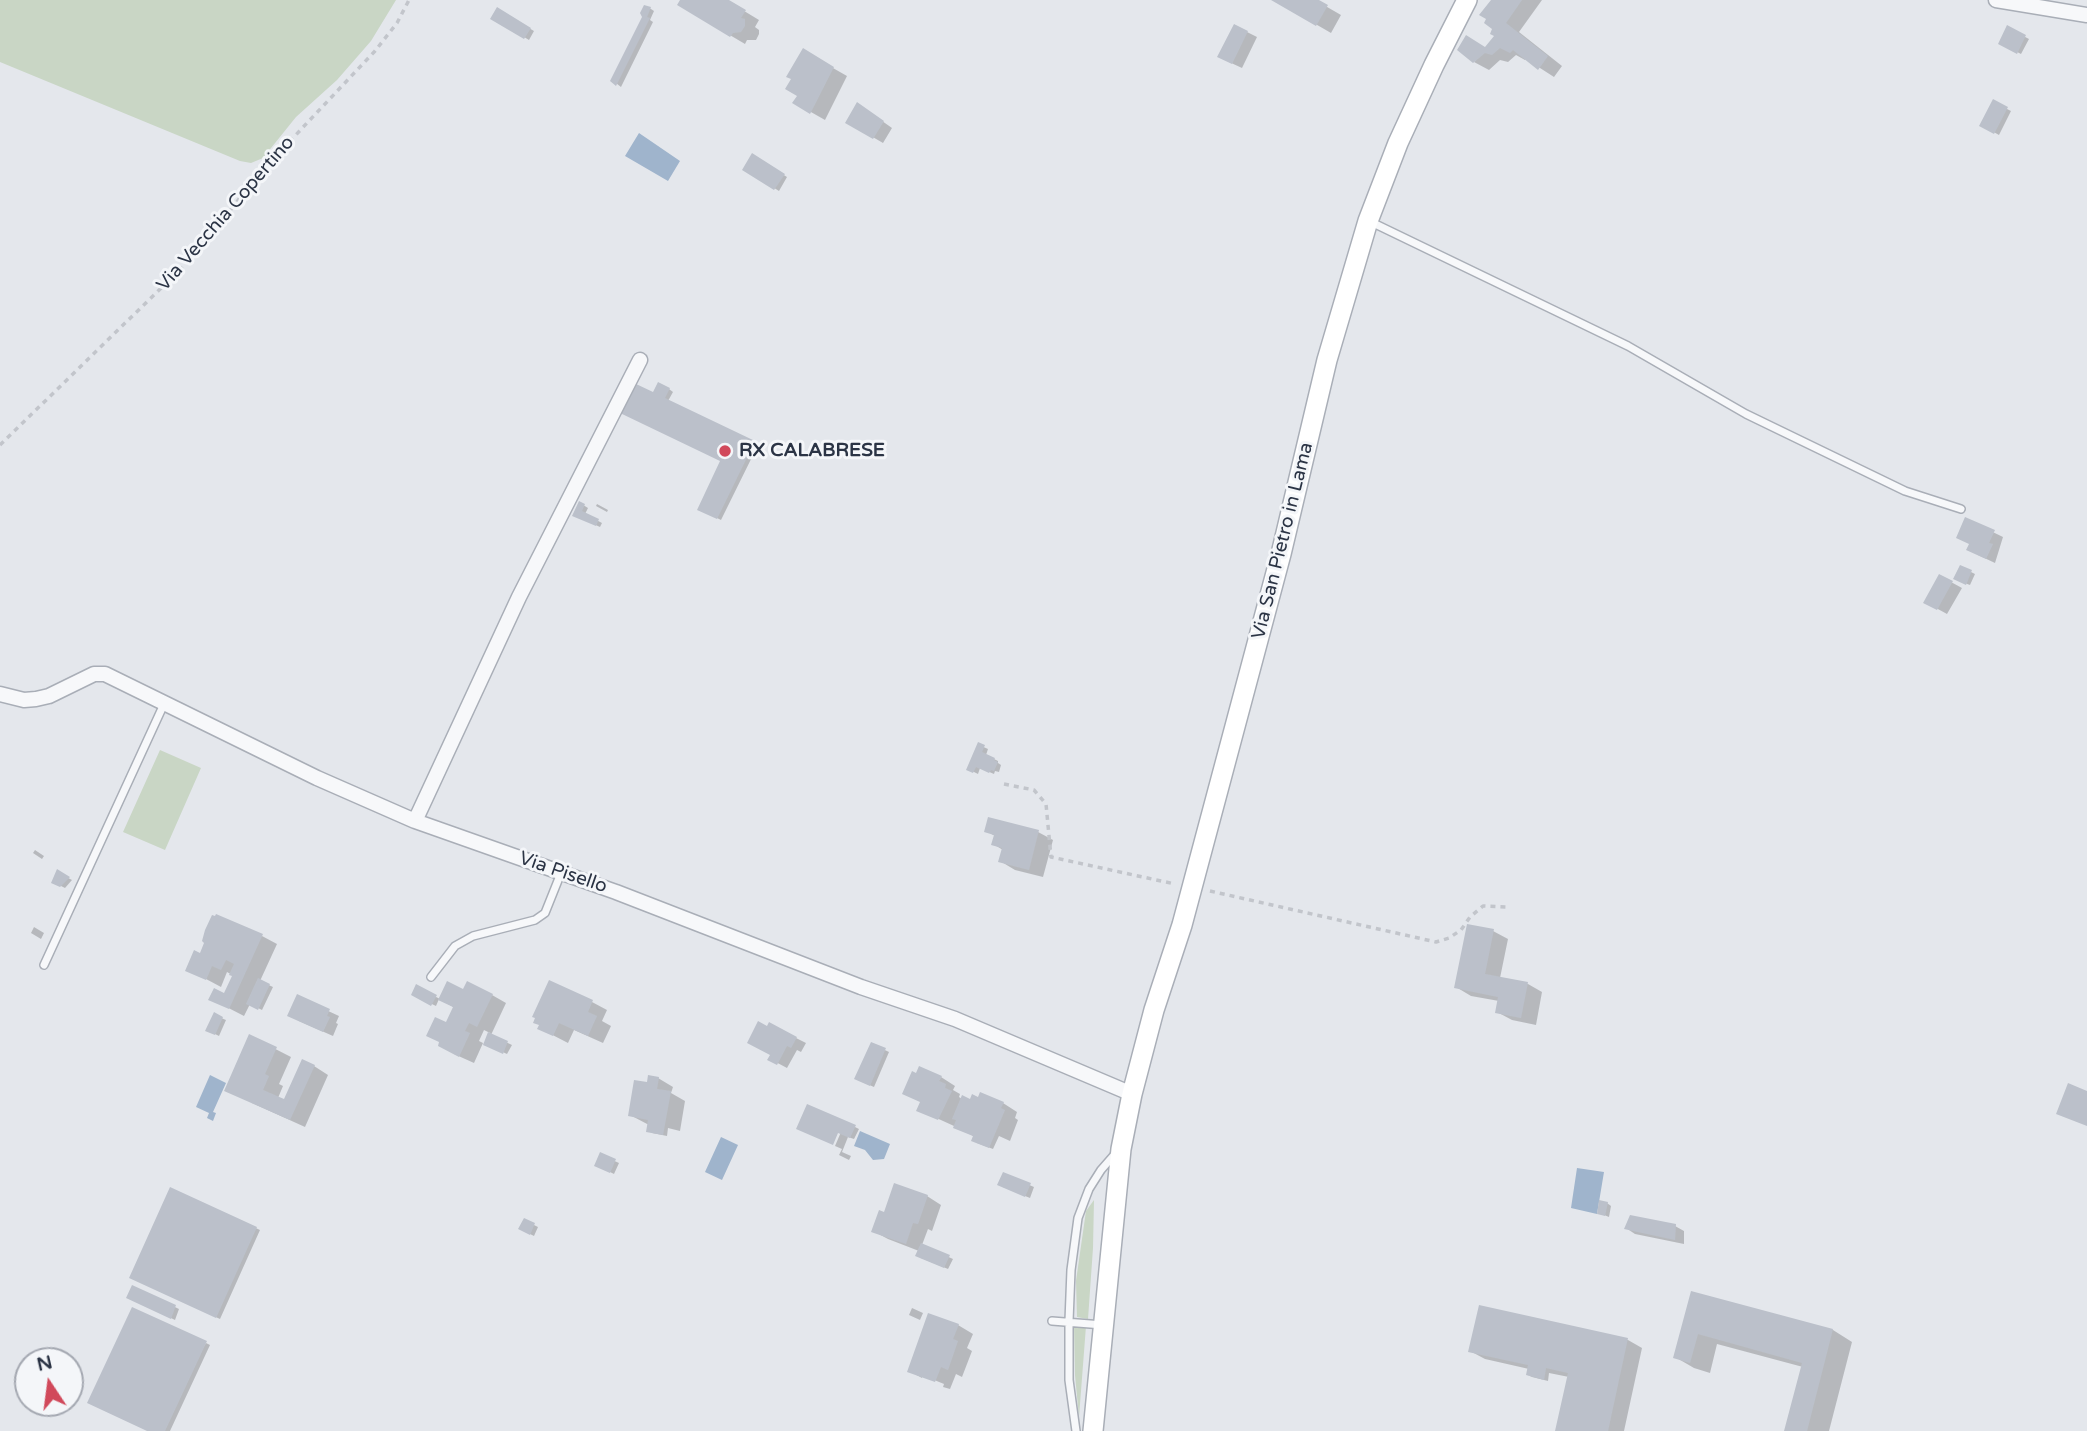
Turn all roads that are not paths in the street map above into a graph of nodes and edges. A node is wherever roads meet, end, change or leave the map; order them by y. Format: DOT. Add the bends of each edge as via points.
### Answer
graph roads {
  1 [pos="1467,0"];
  2 [pos="1997,0"];
  3 [pos="2087,15"];
  4 [pos="1368,221"];
  5 [pos="640,360"];
  6 [pos="1961,509"];
  7 [pos="0,694"];
  8 [pos="164,703"];
  9 [pos="415,821"];
  10 [pos="561,872"];
  11 [pos="44,965"];
  12 [pos="431,977"];
  13 [pos="1132,1094"];
  14 [pos="1121,1149"];
  15 [pos="1052,1321"];
  16 [pos="1069,1321"];
  17 [pos="1103,1325"];
  18 [pos="1076,1431"];
  19 [pos="1093,1431"];
  1 -- 4 [label="main road, Via San Pietro in Lama" via="1398,143"];
  2 -- 3 [label="street"];
  4 -- 6 [label="lane" via="1628,346 1746,414 1905,491"];
  4 -- 13 [label="main road, Via San Pietro in Lama" via="1327,360 1192,887"];
  5 -- 9 [label="street" via="519,597"];
  7 -- 8 [label="street, Via Pisello" via="36,699 94,674 105,674"];
  8 -- 9 [label="street, Via Pisello"];
  8 -- 11 [label="lane"];
  9 -- 10 [label="street, Via Pisello"];
  10 -- 12 [label="lane" via="545,913 455,946"];
  10 -- 13 [label="street, Via Pisello" via="955,1019"];
  13 -- 14 [label="main road, Via San Pietro in Lama"];
  14 -- 16 [label="lane" via="1089,1189 1078,1218"];
  14 -- 17 [label="main road, Via San Pietro in Lama"];
  15 -- 16 [label="lane"];
  16 -- 17 [label="lane"];
  16 -- 18 [label="lane" via="1069,1380"];
  17 -- 19 [label="main road, Via San Pietro in Lama"];
}
